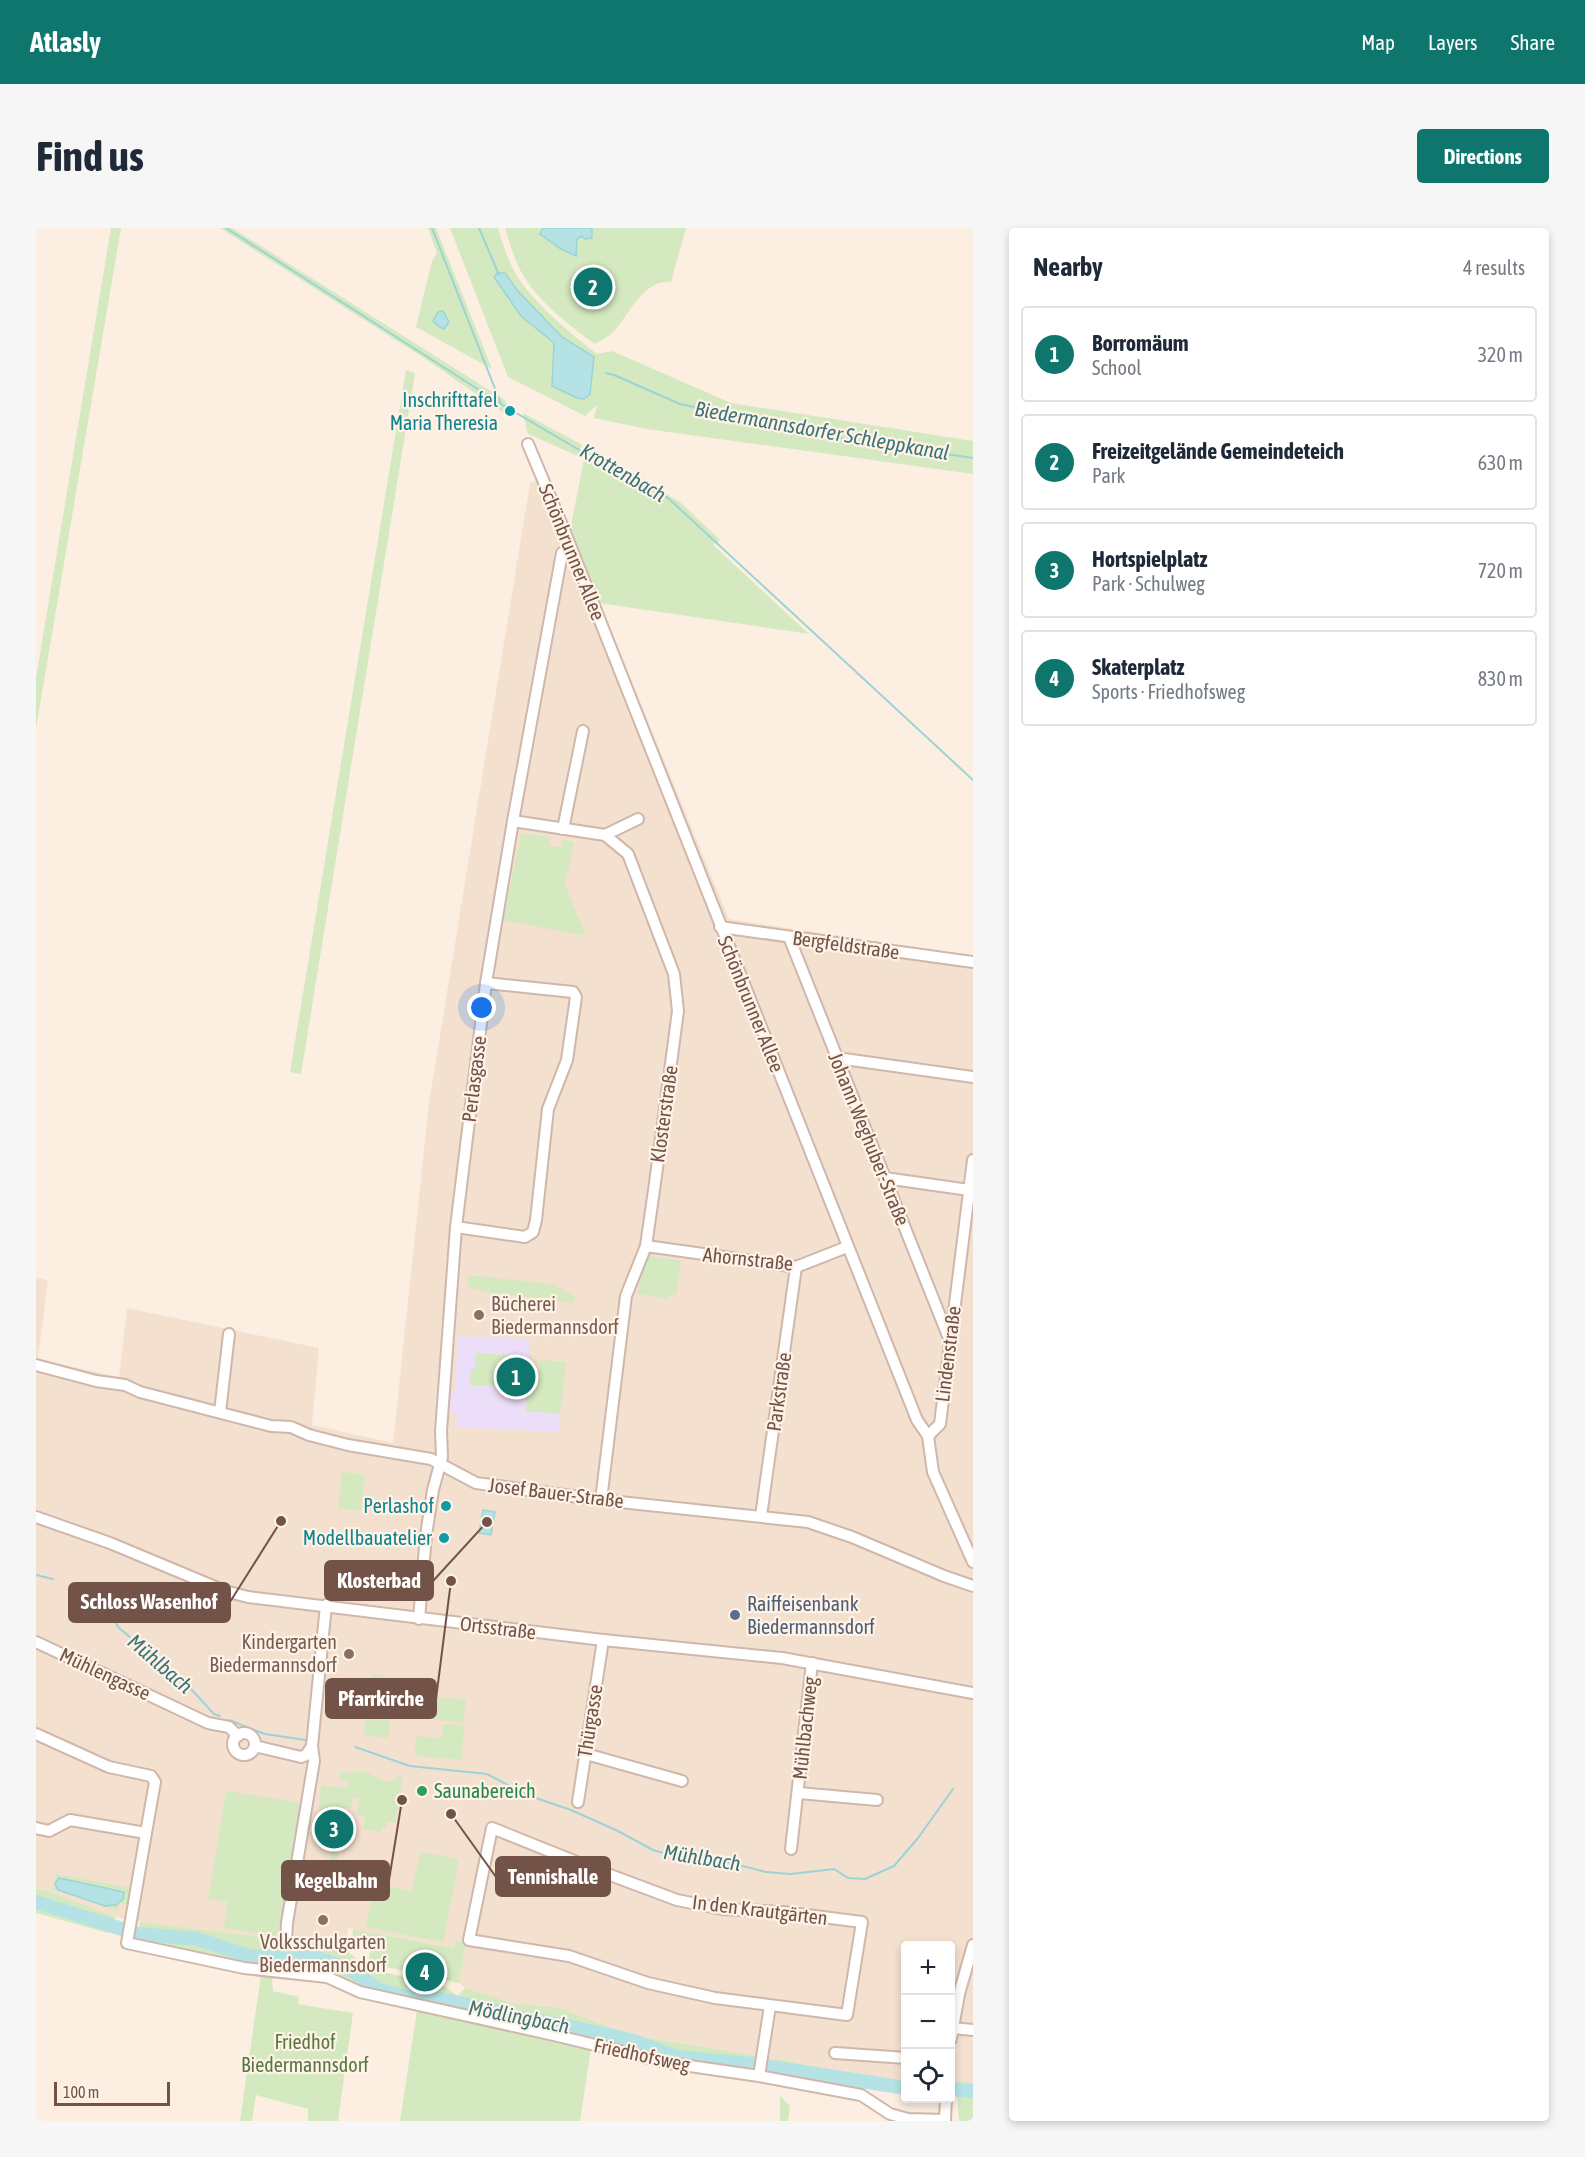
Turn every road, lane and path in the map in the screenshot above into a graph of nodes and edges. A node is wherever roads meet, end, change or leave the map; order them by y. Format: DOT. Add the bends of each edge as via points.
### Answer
graph roads {
  1 [pos="528,444"];
  2 [pos="570,547"];
  3 [pos="583,731"];
  4 [pos="638,819"];
  5 [pos="513,821"];
  6 [pos="563,829"];
  7 [pos="605,835"];
  8 [pos="720,927"];
  9 [pos="789,937"];
  10 [pos="973,962"];
  11 [pos="486,983"];
  12 [pos="837,1058"];
  13 [pos="973,1077"];
  14 [pos="973,1160"];
  15 [pos="885,1178"];
  16 [pos="969,1190"];
  17 [pos="456,1227"];
  18 [pos="646,1246"];
  19 [pos="847,1247"];
  20 [pos="796,1267"];
  21 [pos="229,1334"];
  22 [pos="950,1341"];
  23 [pos="36,1365"];
  24 [pos="220,1412"];
  25 [pos="928,1436"];
  26 [pos="441,1463"];
  27 [pos="601,1500"];
  28 [pos="761,1516"];
  29 [pos="36,1517"];
  30 [pos="973,1562"];
  31 [pos="973,1586"];
  32 [pos="326,1605"];
  33 [pos="419,1619"];
  34 [pos="603,1640"];
  35 [pos="36,1642"];
  36 [pos="812,1663"];
  37 [pos="973,1693"];
  38 [pos="36,1734"];
  39 [pos="238,1736"];
  40 [pos="312,1743"];
  41 [pos="255,1746"];
  42 [pos="586,1754"];
  43 [pos="682,1780"];
  44 [pos="799,1793"];
  45 [pos="877,1800"];
  46 [pos="578,1802"];
  47 [pos="36,1828"];
  48 [pos="146,1833"];
  49 [pos="791,1849"];
  50 [pos="286,1939"];
  51 [pos="973,1945"];
  52 [pos="770,2007"];
  53 [pos="955,2017"];
  54 [pos="973,2030"];
  55 [pos="955,2032"];
  56 [pos="835,2053"];
  57 [pos="901,2058"];
  58 [pos="759,2076"];
  59 [pos="946,2103"];
  60 [pos="945,2120"];
  1 -- 2 [label="street, Schönbrunner Allee"];
  2 -- 5 [label="street, Perlasgasse" via="562,553"];
  2 -- 8 [label="street, Schönbrunner Allee"];
  3 -- 6 [label="street"];
  4 -- 7 [label="street"];
  5 -- 6 [label="street"];
  5 -- 11 [label="street, Perlasgasse"];
  6 -- 7 [label="street"];
  7 -- 18 [label="street, Klosterstraße" via="627,854 674,974 678,1011"];
  8 -- 9 [label="street, Bergfeldstraße"];
  8 -- 19 [label="street, Schönbrunner Allee"];
  9 -- 10 [label="street, Bergfeldstraße"];
  9 -- 12 [label="street, Johann Weghuber-Straße"];
  11 -- 17 [label="street, Perlasgasse"];
  11 -- 17 [label="street" via="573,992 576,997 567,1060 548,1109 533,1232 525,1237"];
  12 -- 13 [label="street"];
  12 -- 15 [label="street, Johann Weghuber-Straße"];
  14 -- 16 [label="street, Lindenstraße"];
  15 -- 16 [label="street"];
  15 -- 22 [label="street, Johann Weghuber-Straße"];
  16 -- 22 [label="street, Lindenstraße"];
  17 -- 26 [label="street, Perlasgasse"];
  18 -- 20 [label="street, Ahornstraße"];
  18 -- 27 [label="street, Klosterstraße" via="626,1296"];
  19 -- 20 [label="street, Ahornstraße"];
  19 -- 25 [label="street, Schönbrunner Allee" via="917,1420"];
  20 -- 28 [label="street, Parkstraße"];
  21 -- 24 [label="street"];
  22 -- 25 [label="street, Lindenstraße" via="940,1424"];
  23 -- 24 [label="street, Josef Bauer-Straße"];
  24 -- 26 [label="street, Josef Bauer-Straße" via="271,1426 291,1427 348,1445"];
  25 -- 30 [label="street, Schönbrunner Allee" via="933,1472"];
  26 -- 27 [label="street, Josef Bauer-Straße" via="476,1483"];
  26 -- 33 [label="street, Perlasgasse" via="426,1535"];
  27 -- 28 [label="street, Josef Bauer-Straße"];
  28 -- 31 [label="street, Josef Bauer-Straße" via="808,1522"];
  29 -- 32 [label="street, Ortsstraße" via="248,1597"];
  32 -- 33 [label="street, Ortsstraße"];
  32 -- 40 [label="street"];
  33 -- 34 [label="street, Ortsstraße"];
  34 -- 36 [label="street, Ortsstraße"];
  34 -- 42 [label="street, Thürgasse"];
  35 -- 39 [label="street, Mühlengasse" via="208,1723 228,1727"];
  36 -- 37 [label="street, Ortsstraße"];
  36 -- 44 [label="street, Mühlbachweg"];
  38 -- 48 [label="street" via="109,1767 154,1778"];
  39 -- 41 [label="street, Mühlengasse" via="249,1735"];
  39 -- 41 [label="street, Mühlengasse" via="234,1746 240,1754 250,1754"];
  40 -- 41 [label="street, Mühlengasse" via="301,1757"];
  40 -- 50 [label="street" via="314,1761"];
  42 -- 43 [label="street"];
  42 -- 46 [label="street, Thürgasse"];
  44 -- 45 [label="street, Mühlbachweg"];
  44 -- 49 [label="street, Mühlbachweg"];
  47 -- 48 [label="street" via="49,1831 70,1820"];
  48 -- 58 [label="street, Friedhofsweg" via="127,1939 244,1968 327,1977 360,1992 669,2063"];
  51 -- 53 [label="street"];
  52 -- 52 [label="street, In den Krautgärten" via="847,2015 862,1922 722,1909 677,1899 492,1828 469,1940 569,1956 648,1983"];
  52 -- 58 [label="street"];
  54 -- 55 [label="street"];
  56 -- 57 [label="street"];
  58 -- 60 [label="street, Friedhofsweg" via="861,2095 890,2114 908,2119"];
  59 -- 60 [label="street"];
}
